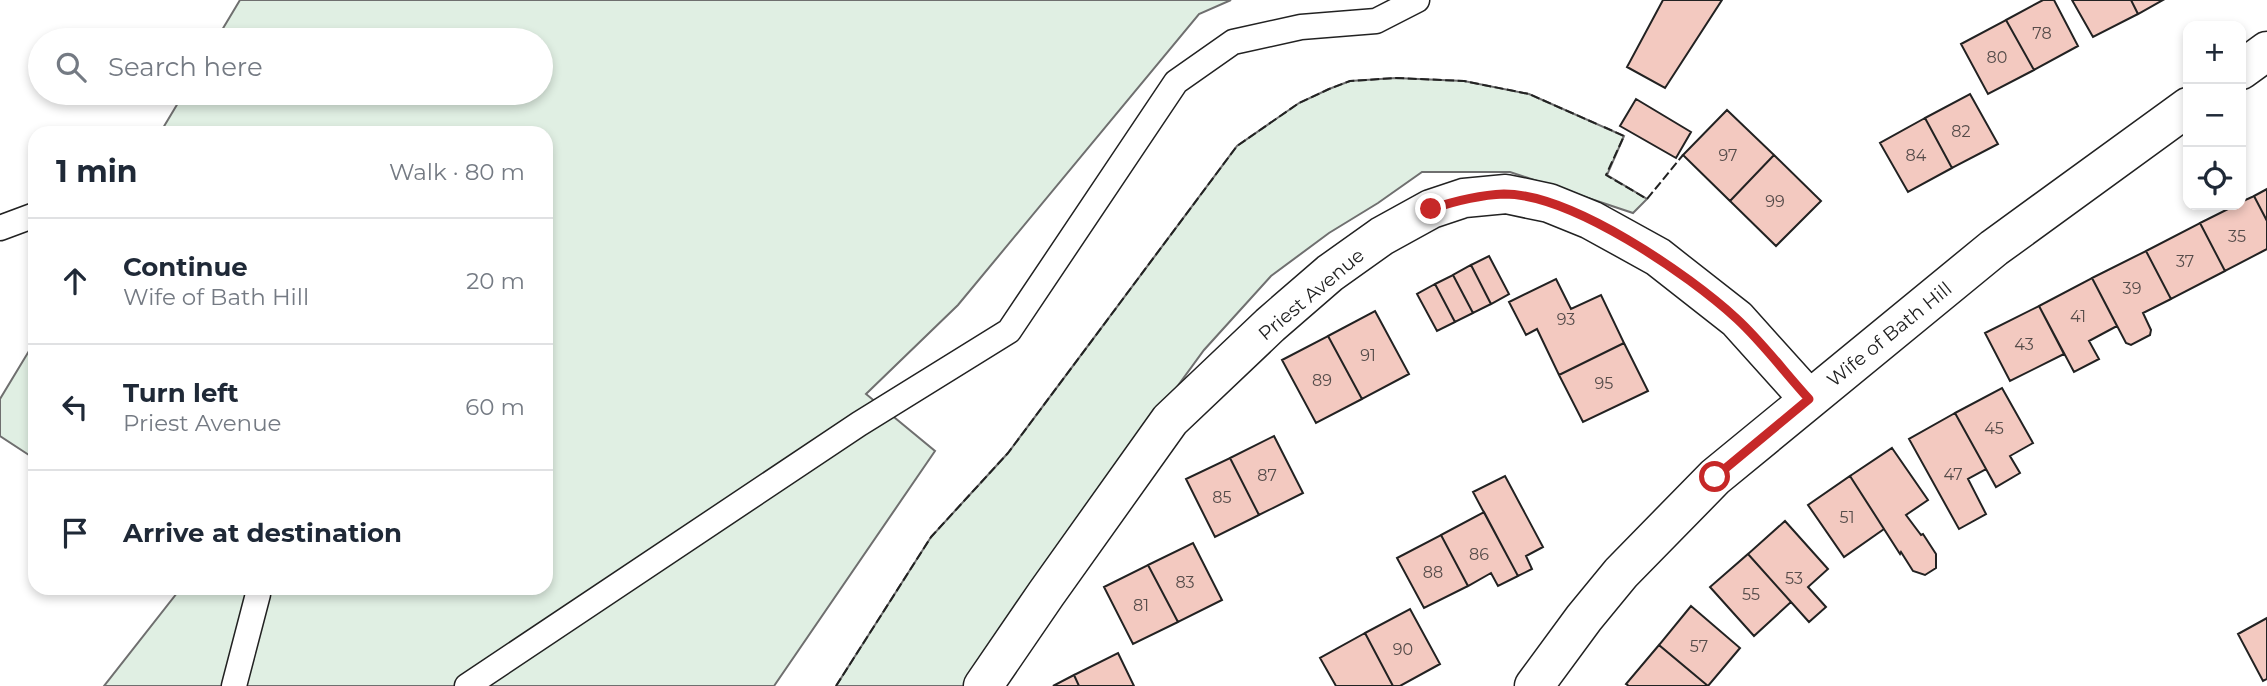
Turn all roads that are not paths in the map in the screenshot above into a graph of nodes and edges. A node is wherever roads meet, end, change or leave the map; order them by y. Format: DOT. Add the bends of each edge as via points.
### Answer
graph roads {
  1 [pos="1417,0"];
  2 [pos="2267,51"];
  3 [pos="2246,66"];
  4 [pos="2183,111"];
  5 [pos="28,218"];
  6 [pos="0,228"];
  7 [pos="1809,399"];
  8 [pos="258,595"];
  9 [pos="234,686"];
  10 [pos="467,686"];
  11 [pos="983,686"];
  12 [pos="1534,686"];
  1 -- 10 [label="lane" via="1376,21 1301,27 1233,42 1176,82 1009,331 859,424"];
  2 -- 3 [label="street"];
  4 -- 7 [label="street, Wife of Bath Hill" via="1994,248"];
  5 -- 6 [label="lane"];
  7 -- 11 [label="street, Priest Avenue" via="1737,320 1658,257 1591,220 1549,203 1506,194 1464,198 1431,209 1330,273 1170,419"];
  7 -- 12 [label="street, Wife of Bath Hill" via="1715,477 1662,529 1584,618"];
  8 -- 9 [label="lane"];
}
